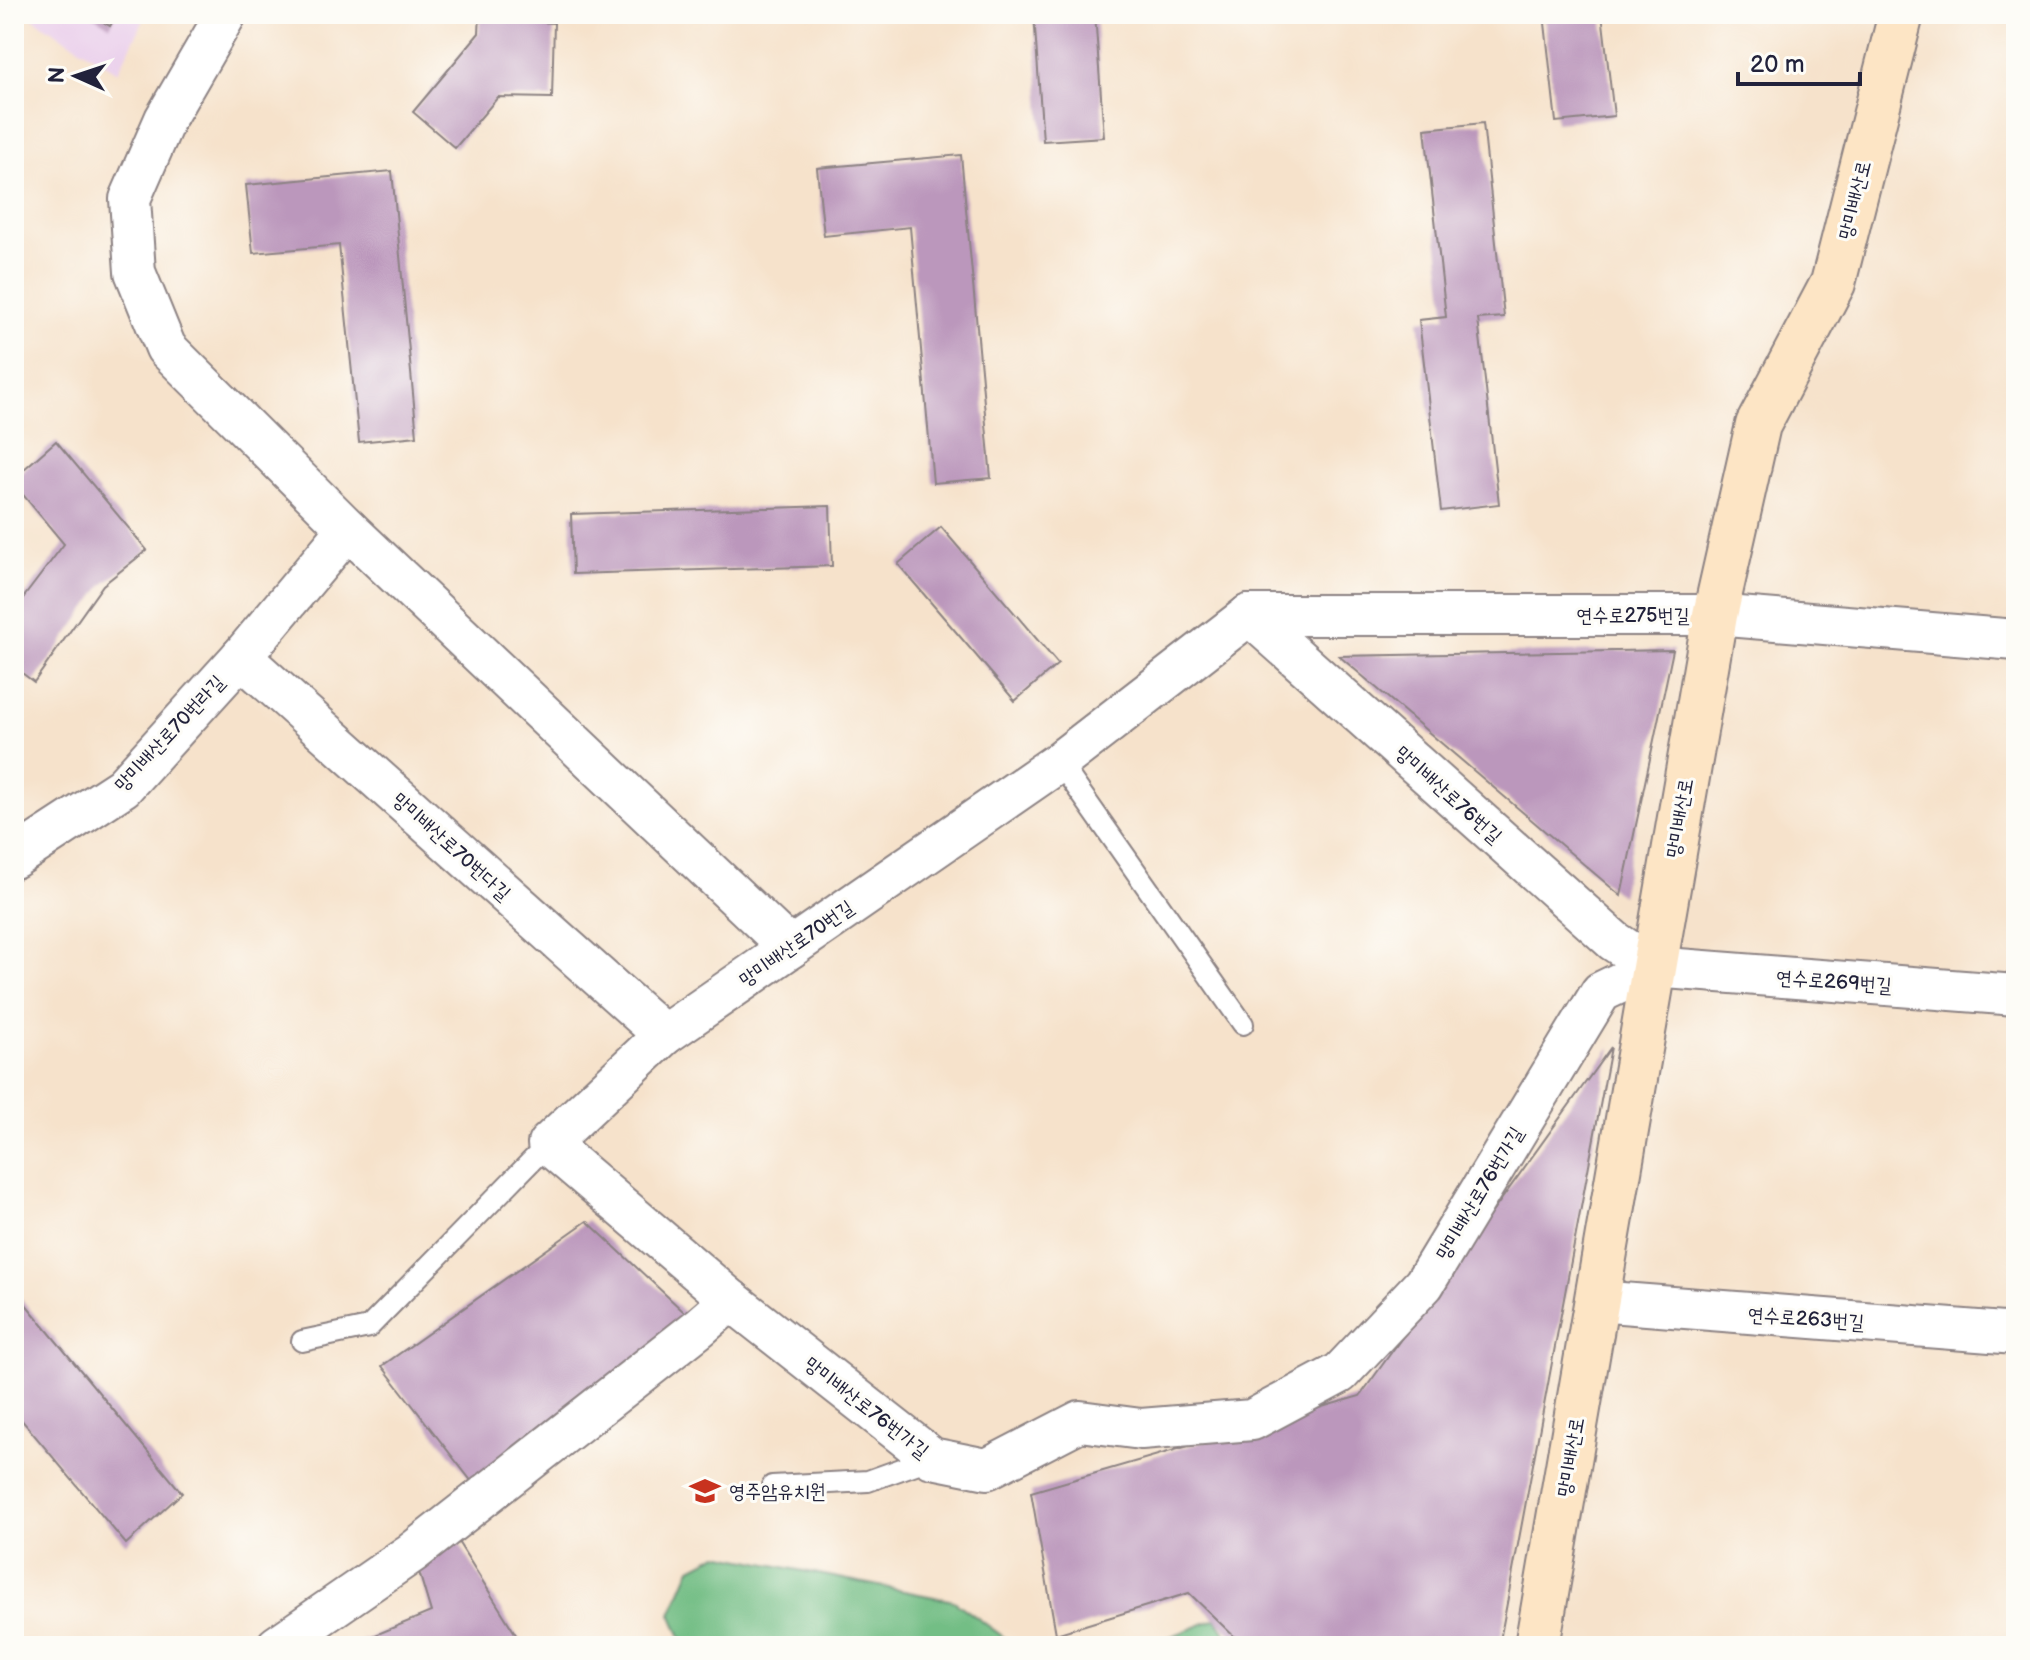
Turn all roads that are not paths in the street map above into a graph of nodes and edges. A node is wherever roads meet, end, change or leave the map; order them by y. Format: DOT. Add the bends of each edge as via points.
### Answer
graph roads {
  1 [pos="226,14"];
  2 [pos="1901,14"];
  3 [pos="348,529"];
  4 [pos="1249,615"];
  5 [pos="1715,615"];
  6 [pos="2016,640"];
  7 [pos="241,657"];
  8 [pos="1059,762"];
  9 [pos="14,858"];
  10 [pos="790,948"];
  11 [pos="1653,967"];
  12 [pos="2016,995"];
  13 [pos="1243,1024"];
  14 [pos="664,1035"];
  15 [pos="548,1144"];
  16 [pos="731,1300"];
  17 [pos="1596,1301"];
  18 [pos="2016,1334"];
  19 [pos="302,1341"];
  20 [pos="932,1458"];
  21 [pos="772,1486"];
  22 [pos="277,1646"];
  23 [pos="1537,1646"];
  1 -- 3 [label="street" via="165,119 130,199 135,272 166,348"];
  2 -- 5 [label="street, 망미배산로" via="1833,283 1758,425"];
  3 -- 7 [label="street, 망미배산로70번라길"];
  3 -- 10 [label="street"];
  4 -- 5 [label="street, 연수로275번길"];
  4 -- 8 [label="street, 망미배산로70번길"];
  4 -- 11 [label="street, 망미배산로76번길" via="1614,941"];
  5 -- 6 [label="street, 연수로275번길"];
  5 -- 11 [label="street, 망미배산로"];
  7 -- 9 [label="street, 망미배산로70번라길" via="123,787"];
  7 -- 14 [label="street, 망미배산로70번다길"];
  8 -- 10 [label="street, 망미배산로70번길"];
  8 -- 13 [label="lane"];
  10 -- 14 [label="street, 망미배산로70번길"];
  11 -- 12 [label="street, 연수로269번길"];
  11 -- 17 [label="street, 망미배산로"];
  11 -- 20 [label="street, 망미배산로76번가길" via="1601,992 1424,1284 1340,1373 1252,1420 1141,1429 1080,1421 987,1469"];
  14 -- 15 [label="street, 망미배산로70번길"];
  15 -- 16 [label="street, 망미배산로76번가길"];
  15 -- 19 [label="lane" via="369,1327"];
  16 -- 20 [label="street, 망미배산로76번가길"];
  16 -- 22 [label="street" via="413,1552"];
  17 -- 18 [label="street, 연수로263번길"];
  17 -- 23 [label="street, 망미배산로"];
  20 -- 21 [label="lane" via="868,1481"];
}
